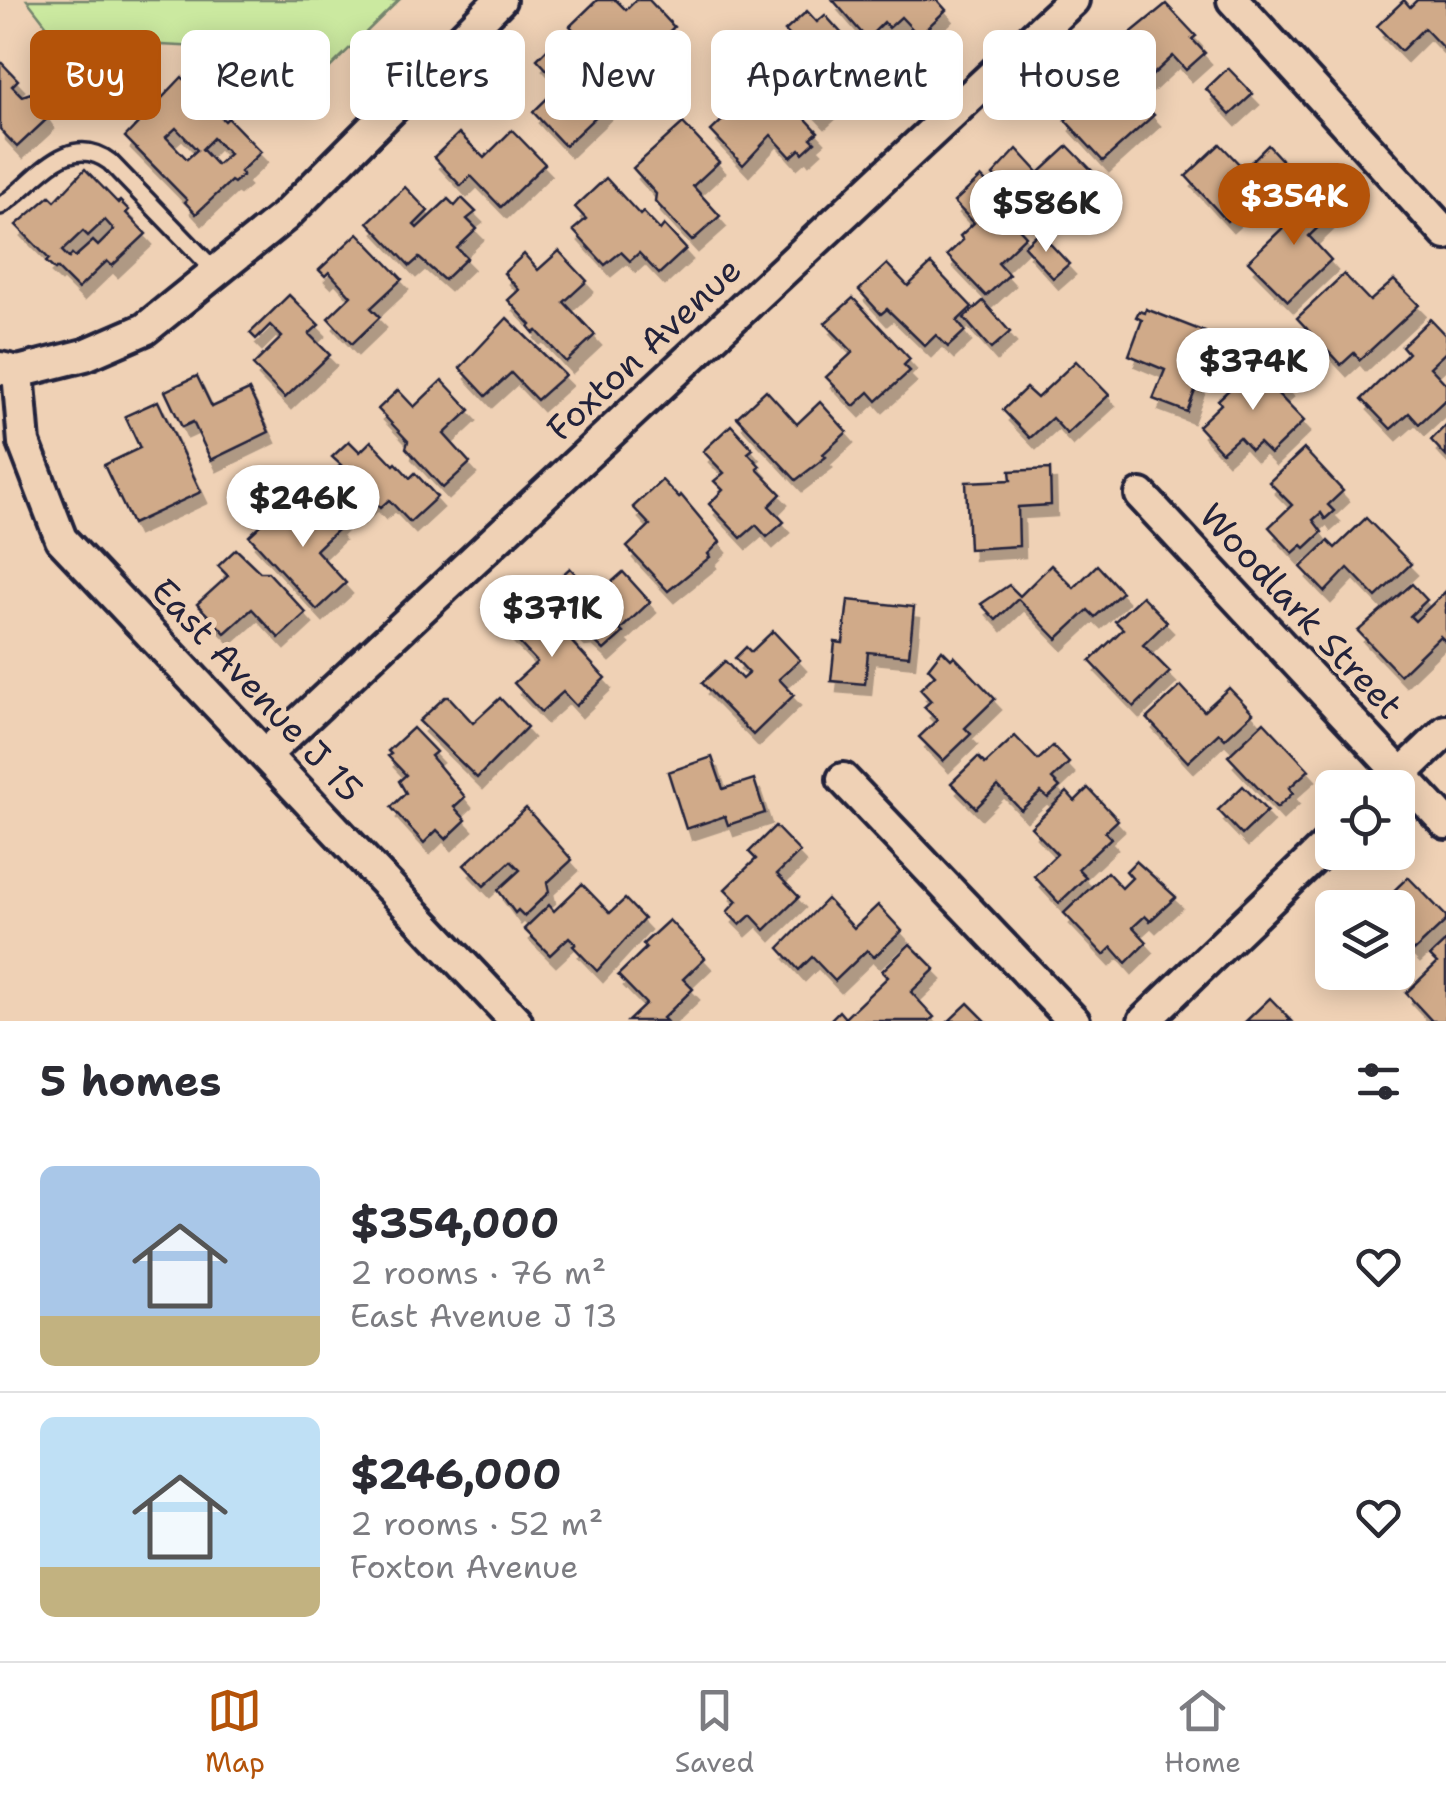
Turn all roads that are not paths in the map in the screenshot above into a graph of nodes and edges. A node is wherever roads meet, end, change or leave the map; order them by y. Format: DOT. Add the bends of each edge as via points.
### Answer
graph roads {
  1 [pos="500,0"];
  2 [pos="1073,0"];
  3 [pos="1233,0"];
  4 [pos="0,206"];
  5 [pos="1446,234"];
  6 [pos="216,272"];
  7 [pos="9,370"];
  8 [pos="1141,496"];
  9 [pos="1446,731"];
  10 [pos="266,754"];
  11 [pos="1385,770"];
  12 [pos="1406,770"];
  13 [pos="843,779"];
  14 [pos="1415,797"];
  15 [pos="1446,823"];
  16 [pos="1315,856"];
  17 [pos="516,1021"];
  18 [pos="1074,1021"];
  19 [pos="1144,1021"];
  1 -- 6 [label="street" via="285,216"];
  2 -- 10 [label="street, Foxton Avenue"];
  3 -- 5 [label="street"];
  4 -- 6 [label="lane" via="58,157 90,152 110,162"];
  6 -- 7 [label="street" via="144,329 85,356"];
  7 -- 10 [label="street, East Avenue J 15" via="24,443 61,539"];
  8 -- 11 [label="street, Woodlark Street"];
  9 -- 12 [label="street"];
  10 -- 17 [label="street, East Avenue J 15"];
  13 -- 18 [label="street"];
  14 -- 15 [label="street, Woodlark Street"];
  16 -- 19 [label="street"];
}
